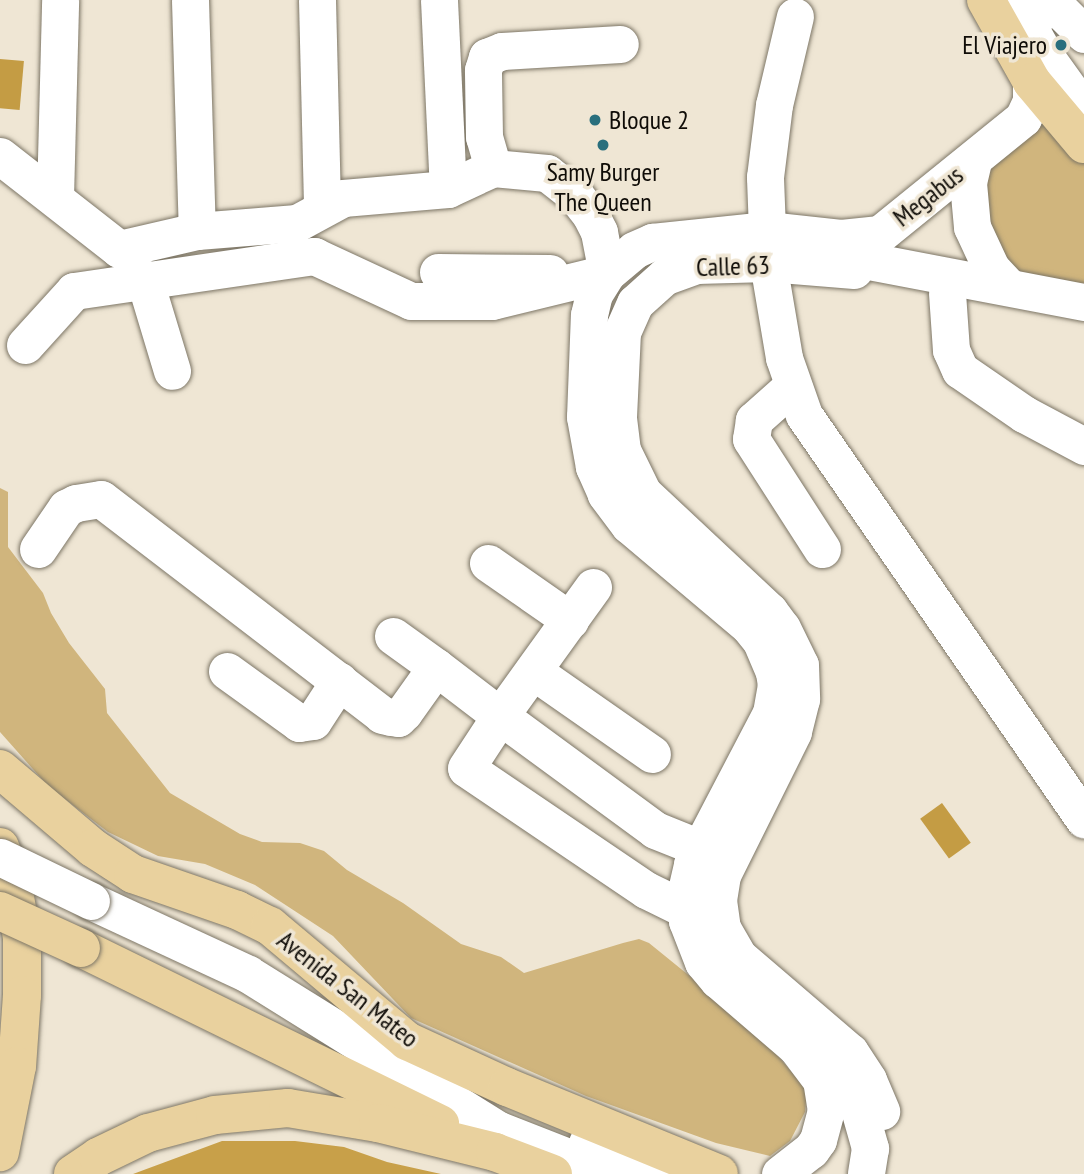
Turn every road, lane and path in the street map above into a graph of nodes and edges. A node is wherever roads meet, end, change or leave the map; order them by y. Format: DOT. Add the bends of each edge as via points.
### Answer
graph roads {
  1 [pos="61,0"];
  2 [pos="190,0"];
  3 [pos="317,0"];
  4 [pos="439,0"];
  5 [pos="994,1"];
  6 [pos="795,16"];
  7 [pos="1072,22"];
  8 [pos="1020,37"];
  9 [pos="621,44"];
  10 [pos="1032,82"];
  11 [pos="1084,110"];
  12 [pos="1084,144"];
  13 [pos="0,156"];
  14 [pos="973,161"];
  15 [pos="493,168"];
  16 [pos="448,189"];
  17 [pos="55,197"];
  18 [pos="322,208"];
  19 [pos="197,231"];
  20 [pos="841,238"];
  21 [pos="767,247"];
  22 [pos="438,272"];
  23 [pos="607,273"];
  24 [pos="144,278"];
  25 [pos="1006,284"];
  26 [pos="947,293"];
  27 [pos="1084,302"];
  28 [pos="1084,319"];
  29 [pos="25,345"];
  30 [pos="173,371"];
  31 [pos="791,387"];
  32 [pos="1084,446"];
  33 [pos="38,549"];
  34 [pos="822,550"];
  35 [pos="488,562"];
  36 [pos="593,587"];
  37 [pos="569,620"];
  38 [pos="393,636"];
  39 [pos="436,667"];
  40 [pos="227,671"];
  41 [pos="533,671"];
  42 [pos="339,681"];
  43 [pos="500,716"];
  44 [pos="652,754"];
  45 [pos="0,769"];
  46 [pos="1084,820"];
  47 [pos="0,847"];
  48 [pos="700,848"];
  49 [pos="0,857"];
  50 [pos="685,909"];
  51 [pos="0,911"];
  52 [pos="397,1068"];
  53 [pos="0,1152"];
  54 [pos="495,1152"];
  55 [pos="73,1174"];
  56 [pos="553,1174"];
  57 [pos="611,1174"];
  58 [pos="666,1174"];
  59 [pos="719,1174"];
  60 [pos="780,1174"];
  61 [pos="866,1174"];
  62 [pos="882,1174"];
  1 -- 17 [label="street"];
  2 -- 19 [label="street"];
  3 -- 18 [label="street"];
  4 -- 16 [label="street"];
  5 -- 8 [label="main road"];
  6 -- 21 [label="street" via="772,117 765,177"];
  7 -- 8 [label="street" via="1053,8 1039,12"];
  8 -- 10 [label="main road"];
  8 -- 11 [label="street"];
  8 -- 20 [label="street" via="1007,96 996,112 881,211"];
  9 -- 15 [label="street" via="502,51 487,57 483,70 484,137"];
  10 -- 12 [label="main road"];
  10 -- 14 [label="street, Megabus" via="1031,101 1023,118"];
  13 -- 17 [label="street"];
  14 -- 20 [label="street, Megabus" via="880,234"];
  14 -- 25 [label="street, Megabus" via="968,183 972,228 991,268"];
  15 -- 16 [label="street"];
  15 -- 23 [label="street" via="547,173 575,195 598,232"];
  16 -- 18 [label="street" via="343,198"];
  17 -- 19 [label="street" via="119,249"];
  18 -- 19 [label="street" via="297,223"];
  20 -- 21 [label="street, Calle 63"];
  21 -- 23 [label="street, Calle 63" via="652,242 634,250"];
  21 -- 26 [label="street, Calle 63"];
  21 -- 31 [label="street"];
  21 -- 62 [label="street, Calle 63" via="665,276 643,293 622,332 618,418 622,450 643,492 769,611 792,647 802,681 795,725 726,864 718,913 727,940 739,957 834,1036 868,1080 887,1135"];
  22 -- 23 [label="street"];
  23 -- 24 [label="street" via="492,301 411,301 314,256"];
  23 -- 48 [label="street, Calle 63" via="594,294 589,315 585,417 594,467 606,494 629,525 749,626 774,672 771,713"];
  24 -- 29 [label="street" via="74,291"];
  24 -- 30 [label="street"];
  25 -- 27 [label="street"];
  25 -- 61 [label="street" via="842,254 749,248 694,251 657,260 635,275 616,297 604,326 602,423 616,479 640,514 759,616 787,669 785,715 710,871 705,902 710,933 729,965 850,1096 870,1148"];
  26 -- 28 [label="street, Calle 63"];
  26 -- 32 [label="street" via="951,350 960,370 1024,415"];
  31 -- 34 [label="street" via="754,420 751,439"];
  31 -- 46 [label="street" via="815,434"];
  33 -- 42 [label="street" via="66,508 101,499"];
  35 -- 37 [label="street"];
  36 -- 37 [label="street"];
  37 -- 41 [label="street"];
  38 -- 39 [label="street"];
  39 -- 42 [label="street" via="398,718 382,715"];
  39 -- 43 [label="street"];
  40 -- 42 [label="street" via="299,723 313,721"];
  41 -- 43 [label="street"];
  41 -- 44 [label="street"];
  43 -- 48 [label="street" via="655,830"];
  43 -- 50 [label="street" via="467,768 646,890"];
  45 -- 59 [label="main road, Avenida San Mateo" via="93,848 134,874 270,926 407,1041"];
  47 -- 53 [label="main road" via="11,874 22,938 22,995 17,1066"];
  48 -- 50 [label="street, Calle 63" via="687,879"];
  49 -- 52 [label="street, bridge" via="248,974"];
  50 -- 60 [label="street, Calle 63" via="692,942 718,981 796,1047 821,1080 826,1111 818,1140"];
  51 -- 54 [label="main road, bridge"];
  52 -- 57 [label="street" via="499,1130"];
  52 -- 58 [label="street"];
  54 -- 55 [label="main road" via="378,1123 288,1108 215,1115 148,1133"];
  54 -- 56 [label="main road"];
}
